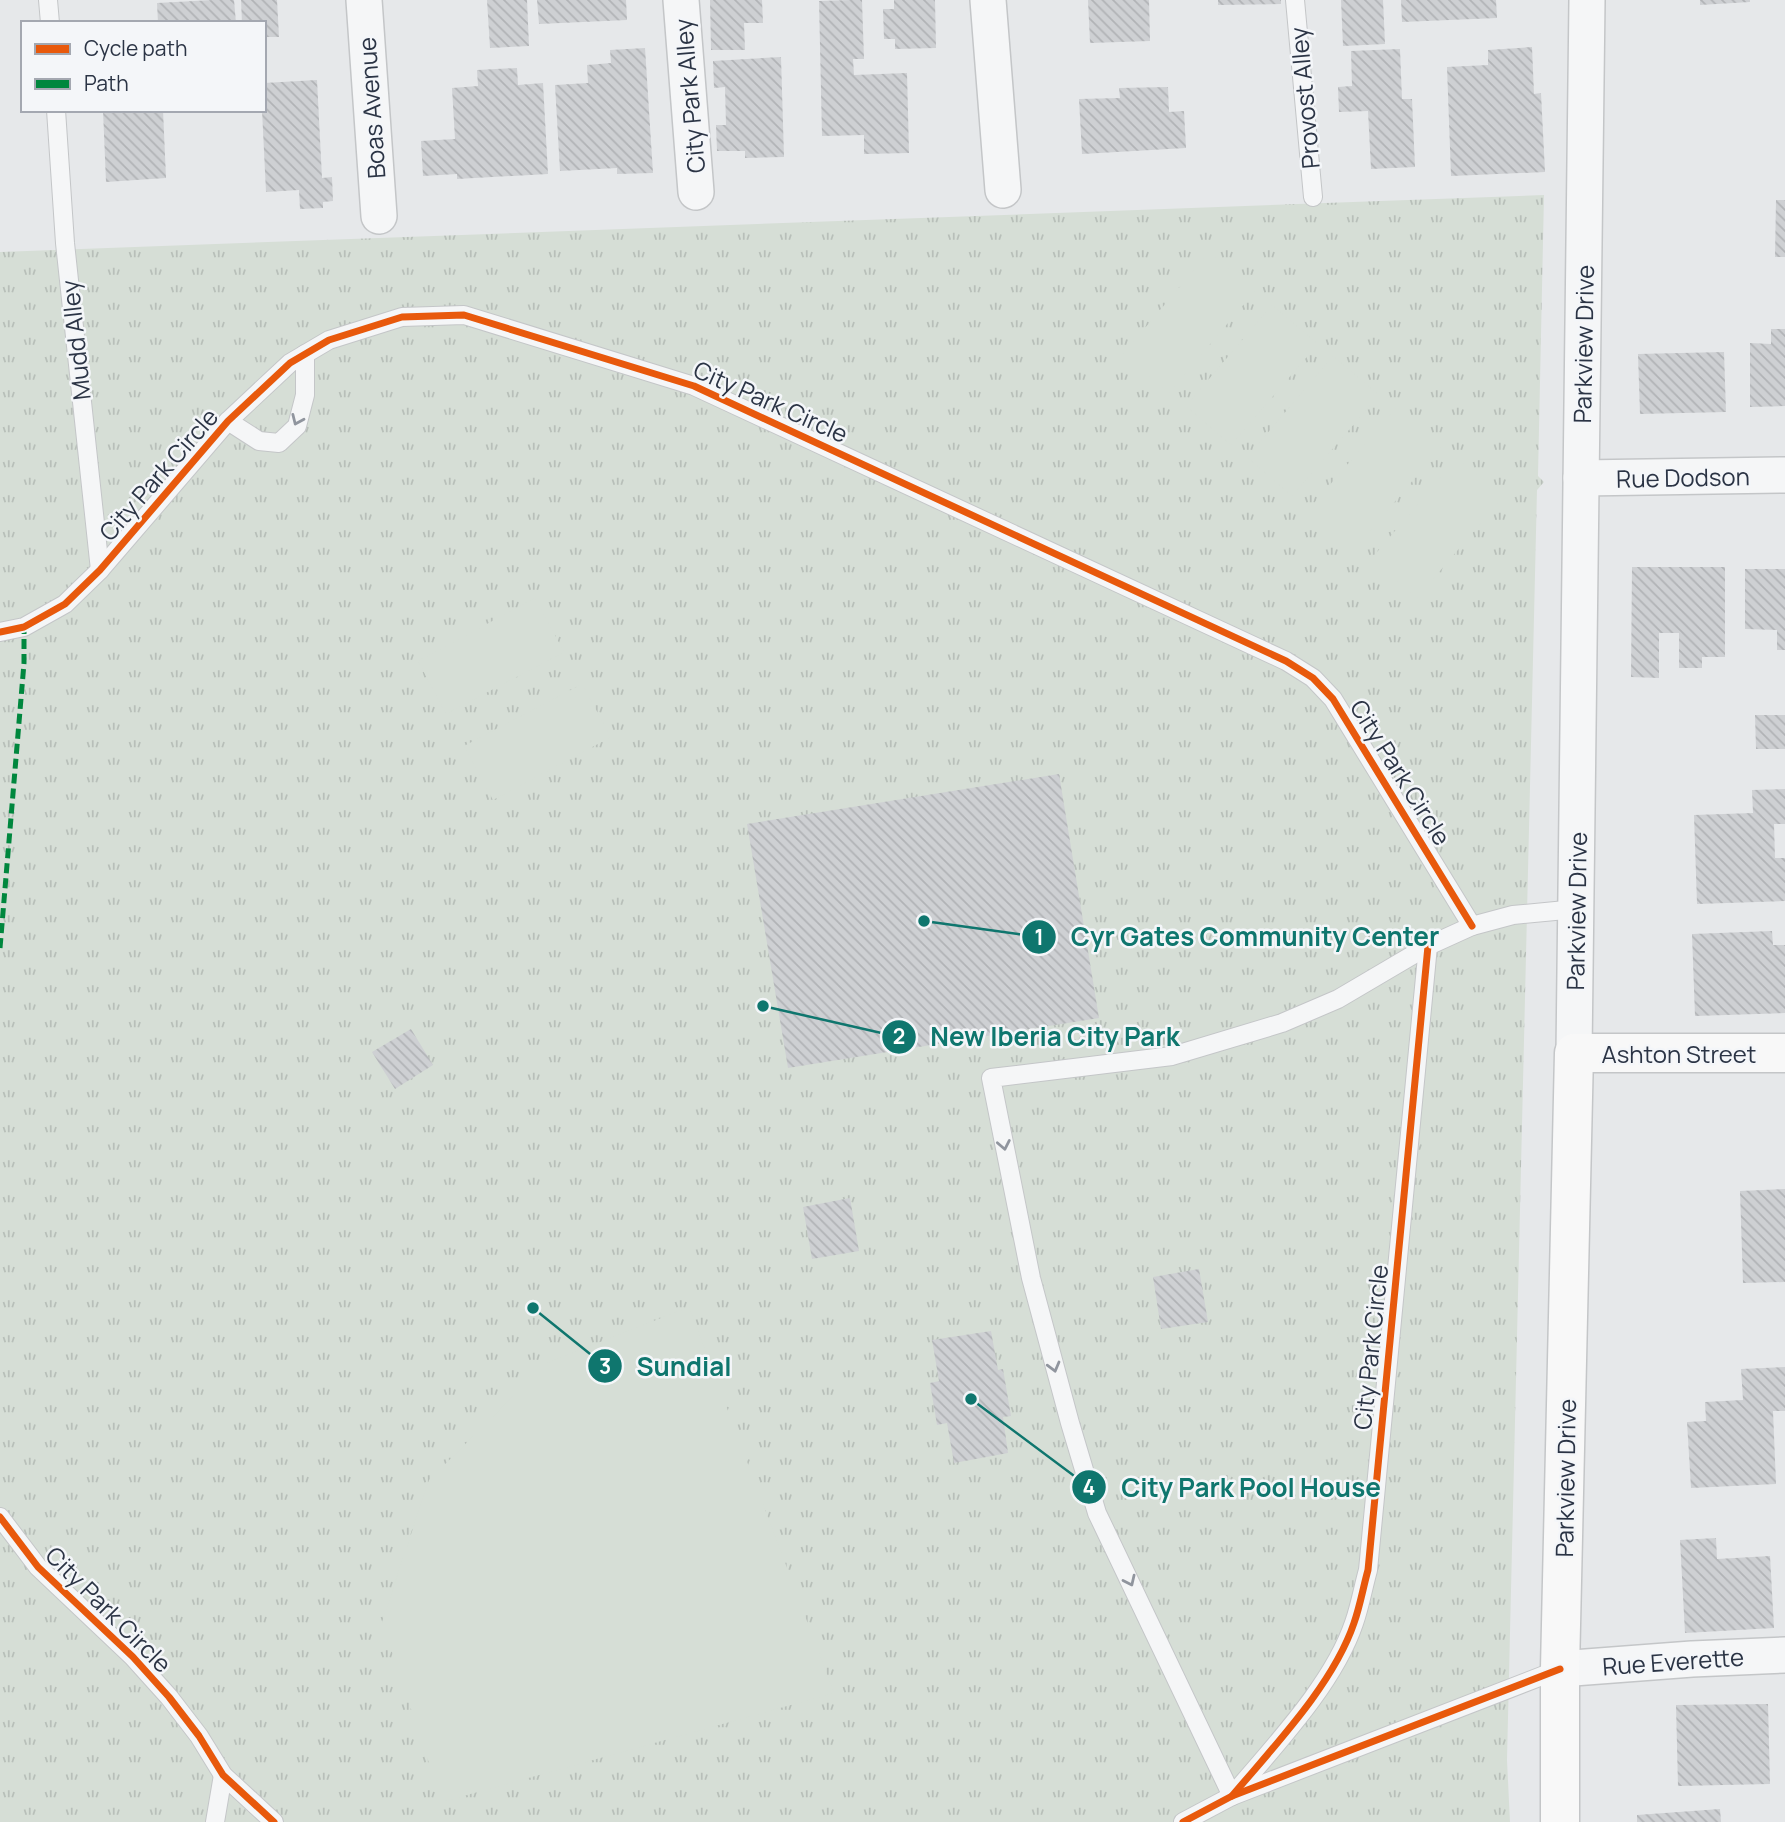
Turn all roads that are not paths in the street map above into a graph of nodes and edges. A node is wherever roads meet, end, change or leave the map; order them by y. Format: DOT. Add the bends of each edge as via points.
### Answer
graph roads {
  1 [pos="48,0"];
  2 [pos="364,0"];
  3 [pos="681,0"];
  4 [pos="988,0"];
  5 [pos="1295,0"];
  6 [pos="1587,0"];
  7 [pos="50,21"];
  8 [pos="56,112"];
  9 [pos="1003,190"];
  10 [pos="696,191"];
  11 [pos="1313,197"];
  12 [pos="379,216"];
  13 [pos="305,354"];
  14 [pos="228,421"];
  15 [pos="1785,475"];
  16 [pos="1581,478"];
  17 [pos="100,570"];
  18 [pos="0,632"];
  19 [pos="1576,909"];
  20 [pos="1472,926"];
  21 [pos="1428,946"];
  22 [pos="1574,1053"];
  23 [pos="1785,1053"];
  24 [pos="0,1517"];
  25 [pos="1785,1655"];
  26 [pos="1560,1669"];
  27 [pos="223,1775"];
  28 [pos="1232,1796"];
  29 [pos="215,1822"];
  30 [pos="274,1822"];
  31 [pos="1183,1822"];
  32 [pos="1560,1822"];
  1 -- 7 [label="lane"];
  2 -- 12 [label="street, Boas Avenue"];
  3 -- 10 [label="street, City Park Alley"];
  4 -- 9 [label="street"];
  5 -- 11 [label="lane, Provost Alley"];
  6 -- 16 [label="street, Parkview Drive"];
  8 -- 17 [label="lane, Mudd Alley" via="65,243"];
  13 -- 14 [label="lane, City Park Circle"];
  13 -- 14 [label="lane, City Park Circle, one-way" via="305,395 298,426 279,443 259,441"];
  13 -- 20 [label="lane, City Park Circle" via="329,340 402,317 464,315 694,387 1250,643 1313,678 1333,699"];
  14 -- 17 [label="lane, City Park Circle"];
  15 -- 16 [label="street, Rue Dodson"];
  16 -- 19 [label="street, Parkview Drive"];
  17 -- 18 [label="lane, City Park Circle" via="65,604 24,627"];
  19 -- 20 [label="lane" via="1513,915"];
  19 -- 22 [label="street, Parkview Drive"];
  20 -- 21 [label="lane"];
  21 -- 28 [label="lane, City Park Circle" via="1368,1570 1354,1624 1327,1677"];
  21 -- 28 [label="lane, one-way" via="1338,999 1282,1023 1172,1056 991,1078 1031,1278 1097,1513"];
  22 -- 23 [label="main road, Ashton Street"];
  22 -- 26 [label="main road, Parkview Drive"];
  24 -- 27 [label="lane, City Park Circle" via="38,1567 169,1697"];
  25 -- 26 [label="street, Rue Everette"];
  26 -- 28 [label="lane, City Park Circle"];
  26 -- 32 [label="main road, Parkview Drive"];
  27 -- 29 [label="lane"];
  27 -- 30 [label="lane, City Park Circle"];
  28 -- 31 [label="lane, City Park Circle"];
}
